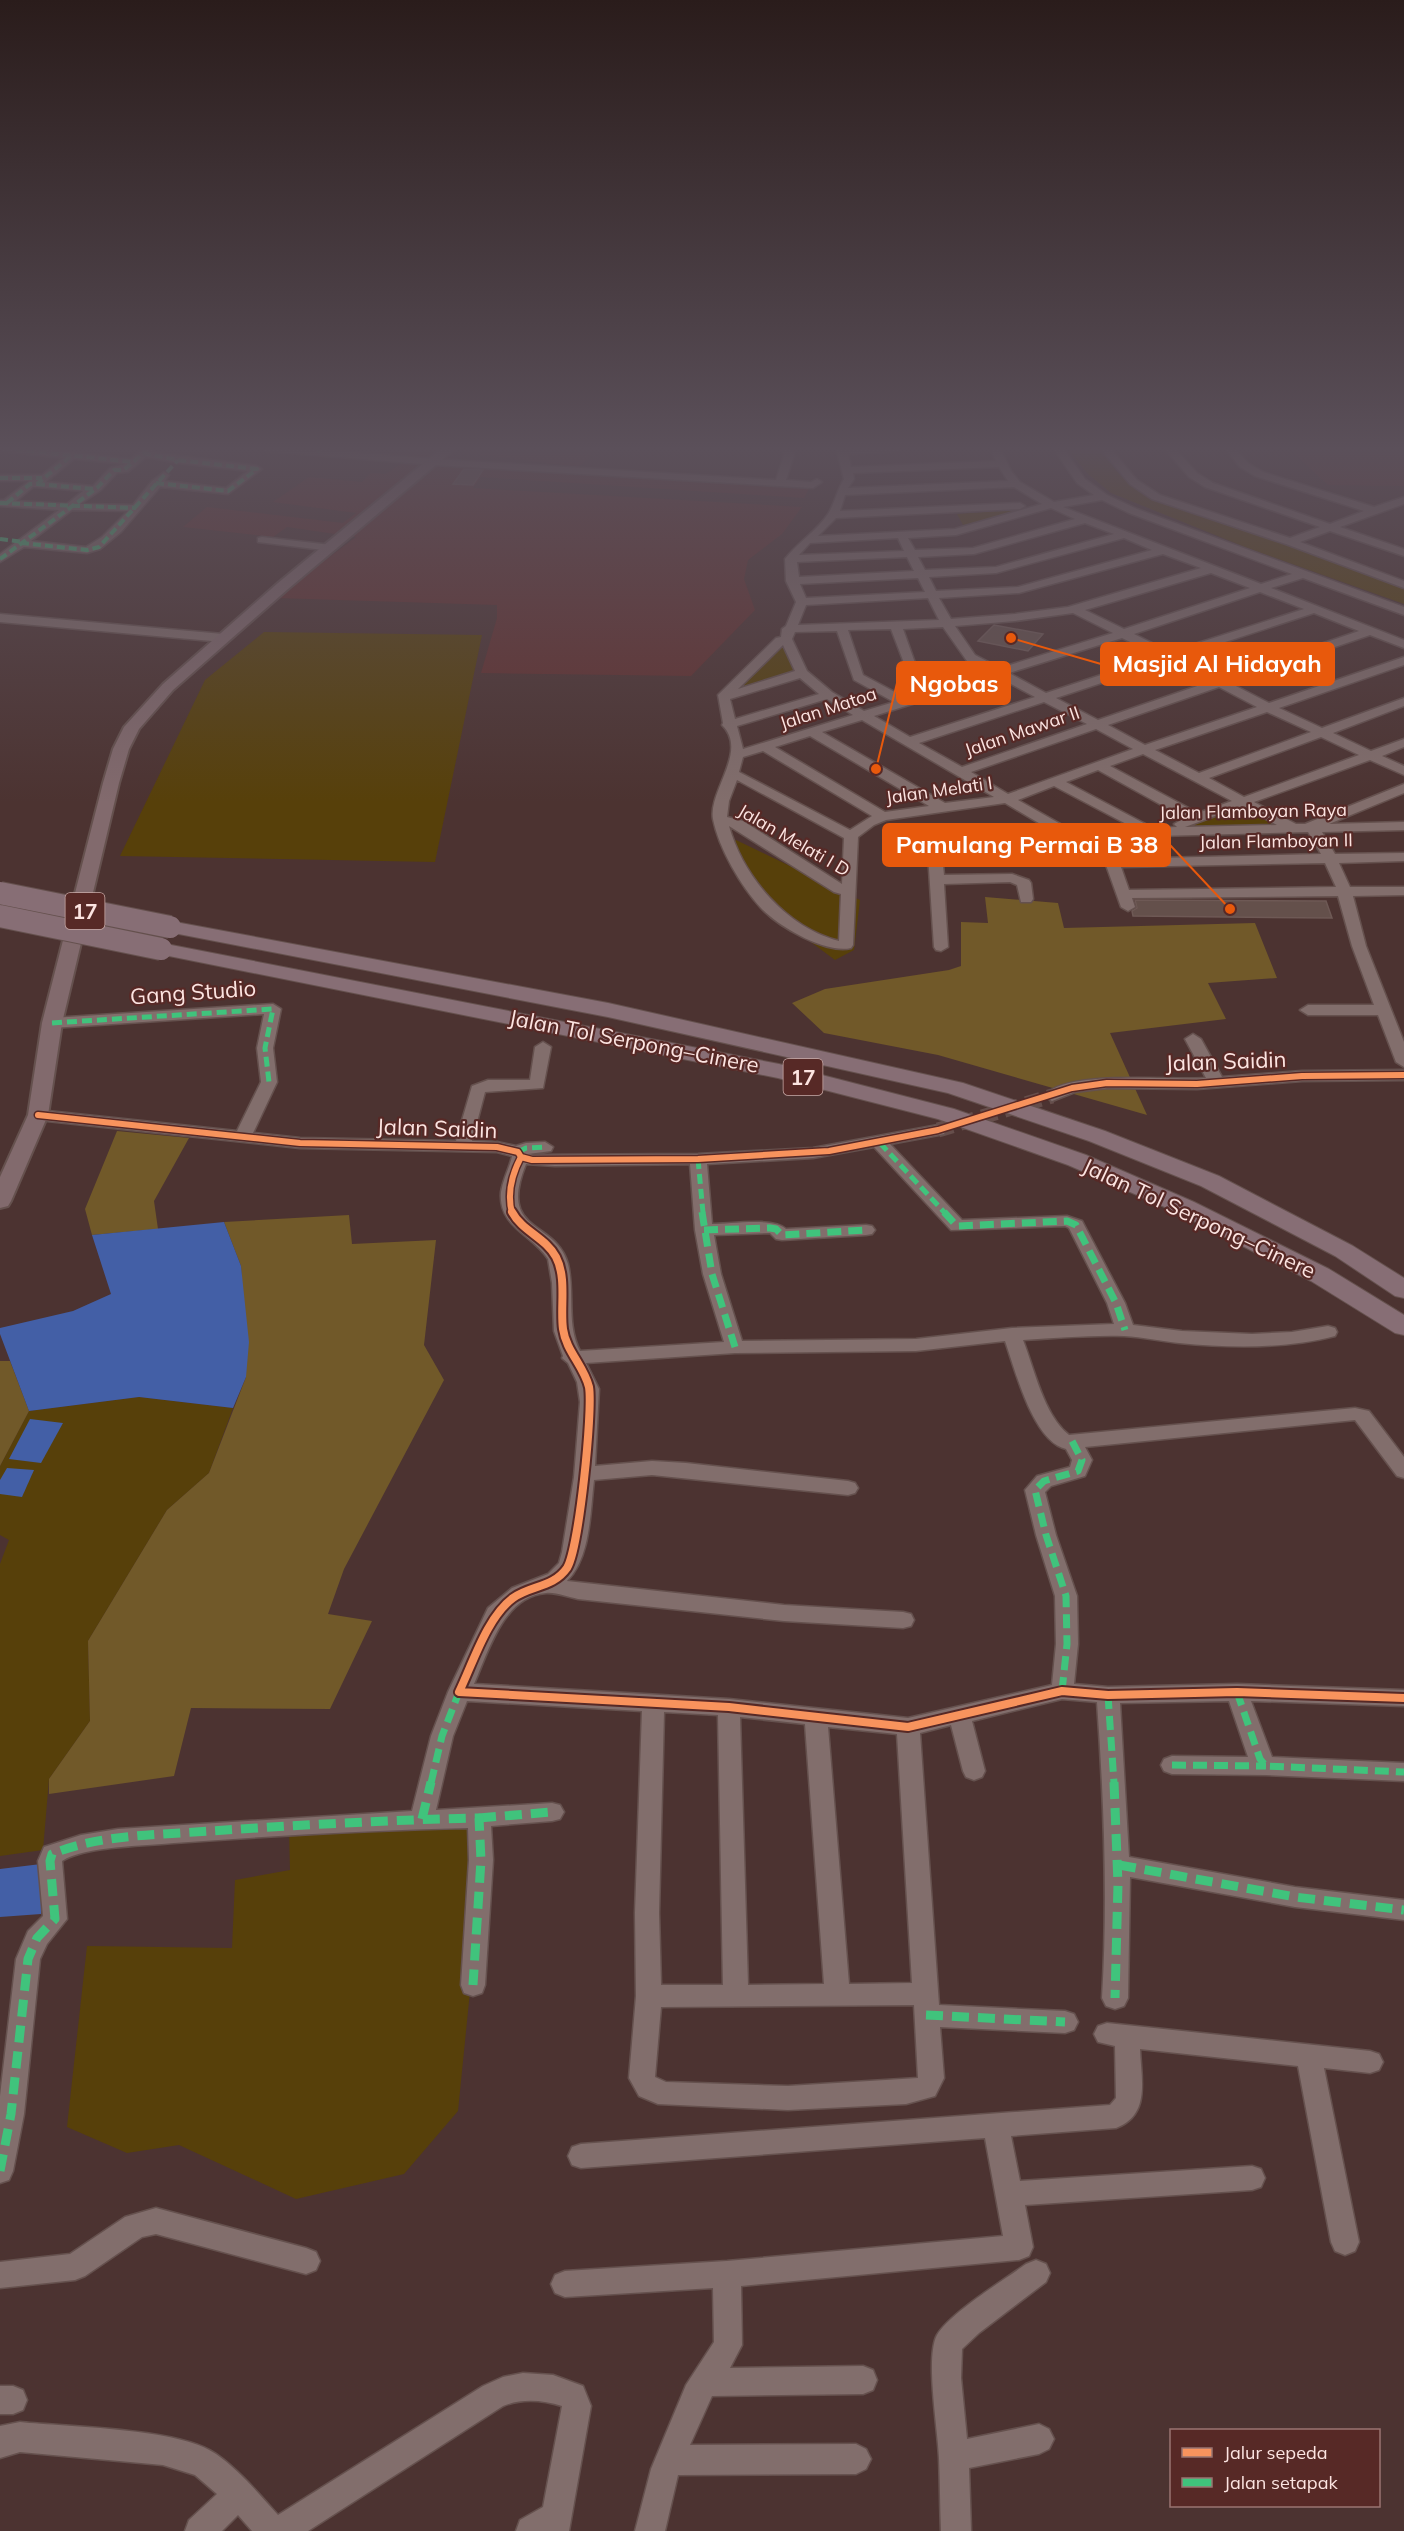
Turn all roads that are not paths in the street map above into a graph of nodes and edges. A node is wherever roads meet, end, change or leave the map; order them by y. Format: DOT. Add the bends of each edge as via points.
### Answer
graph roads {
  1 [pos="309,566"];
  2 [pos="789,566"];
  3 [pos="918,566"];
  4 [pos="1014,566"];
  5 [pos="1106,566"];
  6 [pos="1209,566"];
  7 [pos="1286,566"];
  8 [pos="1354,566"];
  9 [pos="1214,568"];
  10 [pos="1305,573"];
  11 [pos="922,574"];
  12 [pos="792,581"];
  13 [pos="1402,584"];
  14 [pos="1264,588"];
  15 [pos="932,595"];
  16 [pos="1365,596"];
  17 [pos="802,602"];
  18 [pos="1073,608"];
  19 [pos="1315,609"];
  20 [pos="1404,611"];
  21 [pos="0,618"];
  22 [pos="946,622"];
  23 [pos="895,624"];
  24 [pos="841,626"];
  25 [pos="1369,631"];
  26 [pos="1125,633"];
  27 [pos="787,634"];
  28 [pos="223,638"];
  29 [pos="1404,644"];
  30 [pos="1172,657"];
  31 [pos="1404,661"];
  32 [pos="802,673"];
  33 [pos="998,673"];
  34 [pos="1219,682"];
  35 [pos="952,686"];
  36 [pos="828,695"];
  37 [pos="724,697"];
  38 [pos="1046,698"];
  39 [pos="904,702"];
  40 [pos="1404,702"];
  41 [pos="1270,708"];
  42 [pos="862,716"];
  43 [pos="1095,724"];
  44 [pos="728,725"];
  45 [pos="812,732"];
  46 [pos="1324,732"];
  47 [pos="908,742"];
  48 [pos="1404,742"];
  49 [pos="766,747"];
  50 [pos="1143,750"];
  51 [pos="1371,754"];
  52 [pos="737,755"];
  53 [pos="1100,766"];
  54 [pos="1404,771"];
  55 [pos="960,772"];
  56 [pos="730,774"];
  57 [pos="1197,778"];
  58 [pos="1056,782"];
  59 [pos="1404,789"];
  60 [pos="1008,800"];
  61 [pos="1241,802"];
  62 [pos="942,808"];
  63 [pos="883,816"];
  64 [pos="720,819"];
  65 [pos="1198,819"];
  66 [pos="1404,826"];
  67 [pos="1292,827"];
  68 [pos="1311,827"];
  69 [pos="1156,831"];
  70 [pos="1068,834"];
  71 [pos="851,836"];
  72 [pos="1330,858"];
  73 [pos="1404,858"];
  74 [pos="1112,863"];
  75 [pos="935,880"];
  76 [pos="1344,890"];
  77 [pos="1404,891"];
  78 [pos="850,892"];
  79 [pos="0,893"];
  80 [pos="1026,899"];
  81 [pos="0,916"];
  82 [pos="940,947"];
  83 [pos="1308,1010"];
  84 [pos="1384,1010"];
  85 [pos="52,1023"];
  86 [pos="1193,1039"];
  87 [pos="543,1047"];
  88 [pos="1404,1062"];
  89 [pos="1404,1075"];
  90 [pos="1217,1083"];
  91 [pos="1052,1096"];
  92 [pos="38,1115"];
  93 [pos="938,1130"];
  94 [pos="243,1137"];
  95 [pos="880,1143"];
  96 [pos="463,1145"];
  97 [pos="545,1147"];
  98 [pos="520,1154"];
  99 [pos="698,1159"];
  100 [pos="0,1201"];
  101 [pos="704,1230"];
  102 [pos="866,1230"];
  103 [pos="1404,1290"];
  104 [pos="1404,1327"];
  105 [pos="1125,1330"];
  106 [pos="1328,1332"];
  107 [pos="1012,1334"];
  108 [pos="735,1347"];
  109 [pos="571,1358"];
  110 [pos="1072,1441"];
  111 [pos="1404,1471"];
  112 [pos="583,1474"];
  113 [pos="848,1488"];
  114 [pos="547,1585"];
  115 [pos="903,1620"];
  116 [pos="1062,1691"];
  117 [pos="459,1692"];
  118 [pos="1237,1692"];
  119 [pos="1108,1695"];
  120 [pos="1404,1698"];
  121 [pos="654,1702"];
  122 [pos="729,1707"];
  123 [pos="816,1716"];
  124 [pos="960,1717"];
  125 [pos="908,1727"];
  126 [pos="1172,1765"];
  127 [pos="1266,1766"];
  128 [pos="974,1771"];
  129 [pos="1404,1772"];
  130 [pos="552,1812"];
  131 [pos="479,1818"];
  132 [pos="422,1819"];
  133 [pos="1119,1865"];
  134 [pos="1404,1910"];
  135 [pos="473,1985"];
  136 [pos="736,1995"];
  137 [pos="837,1995"];
  138 [pos="649,1996"];
  139 [pos="1115,1998"];
  140 [pos="925,2005"];
  141 [pos="1065,2022"];
  142 [pos="1309,2057"];
  143 [pos="1370,2062"];
  144 [pos="5,2115"];
  145 [pos="996,2126"];
  146 [pos="581,2156"];
  147 [pos="0,2171"];
  148 [pos="1252,2178"];
  149 [pos="1009,2194"];
  150 [pos="1345,2242"];
  151 [pos="306,2262"];
  152 [pos="1036,2273"];
  153 [pos="727,2274"];
  154 [pos="0,2275"];
  155 [pos="565,2284"];
  156 [pos="863,2380"];
  157 [pos="705,2382"];
  158 [pos="1039,2439"];
  159 [pos="0,2443"];
  160 [pos="954,2456"];
  161 [pos="856,2458"];
  162 [pos="669,2460"];
  163 [pos="239,2494"];
  164 [pos="556,2523"];
  165 [pos="200,2531"];
  166 [pos="272,2531"];
  167 [pos="281,2531"];
  168 [pos="531,2531"];
  169 [pos="650,2531"];
  170 [pos="956,2531"];
  1 -- 28 [label="main road"];
  2 -- 12 [label="street"];
  3 -- 11 [label="street"];
  4 -- 11 [label="street"];
  5 -- 15 [label="street" via="1029,588"];
  6 -- 9 [label="street"];
  7 -- 10 [label="street"];
  8 -- 13 [label="street"];
  9 -- 14 [label="street"];
  9 -- 18 [label="street"];
  10 -- 14 [label="street"];
  10 -- 16 [label="street"];
  11 -- 12 [label="street"];
  11 -- 15 [label="street"];
  12 -- 17 [label="street"];
  13 -- 16 [label="street"];
  14 -- 19 [label="street"];
  14 -- 26 [label="street"];
  15 -- 17 [label="street"];
  15 -- 22 [label="street"];
  16 -- 20 [label="street"];
  17 -- 27 [label="street"];
  18 -- 22 [label="street" via="1039,615"];
  18 -- 26 [label="street"];
  19 -- 25 [label="street"];
  19 -- 30 [label="street"];
  21 -- 28 [label="street"];
  22 -- 23 [label="street"];
  22 -- 33 [label="street" via="968,656"];
  23 -- 24 [label="street"];
  23 -- 35 [label="street" via="910,665"];
  24 -- 27 [label="street"];
  24 -- 39 [label="street" via="858,677"];
  25 -- 29 [label="street"];
  25 -- 34 [label="street, Jalan Mawar II"];
  26 -- 30 [label="street"];
  26 -- 33 [label="street, Jalan Matoa"];
  27 -- 32 [label="street"];
  27 -- 37 [label="street"];
  28 -- 85 [label="main road" via="155,701 132,727 121,749"];
  30 -- 34 [label="street"];
  30 -- 38 [label="street"];
  31 -- 41 [label="street, Jalan Melati I"];
  32 -- 36 [label="street"];
  32 -- 37 [label="street"];
  33 -- 35 [label="street, Jalan Matoa"];
  33 -- 38 [label="street"];
  34 -- 41 [label="street"];
  34 -- 43 [label="street, Jalan Mawar II"];
  35 -- 39 [label="street, Jalan Matoa"];
  36 -- 42 [label="street"];
  36 -- 44 [label="street"];
  37 -- 44 [label="street"];
  38 -- 43 [label="street"];
  38 -- 47 [label="street"];
  39 -- 42 [label="street, Jalan Matoa"];
  40 -- 46 [label="street"];
  41 -- 46 [label="street"];
  41 -- 50 [label="street, Jalan Melati I"];
  42 -- 45 [label="street, Jalan Matoa"];
  42 -- 47 [label="street"];
  43 -- 50 [label="street"];
  43 -- 55 [label="street, Jalan Mawar II"];
  44 -- 52 [label="street"];
  45 -- 49 [label="street, Jalan Matoa"];
  45 -- 62 [label="street"];
  46 -- 51 [label="street"];
  46 -- 57 [label="street"];
  47 -- 55 [label="street"];
  48 -- 51 [label="street"];
  49 -- 52 [label="street, Jalan Matoa"];
  49 -- 63 [label="street"];
  50 -- 53 [label="street, Jalan Melati I"];
  50 -- 57 [label="street"];
  51 -- 54 [label="street"];
  51 -- 61 [label="street"];
  52 -- 56 [label="street"];
  53 -- 58 [label="street, Jalan Melati I"];
  53 -- 65 [label="street"];
  55 -- 60 [label="street"];
  56 -- 64 [label="street"];
  56 -- 71 [label="street"];
  57 -- 61 [label="street"];
  58 -- 60 [label="street, Jalan Melati I"];
  58 -- 69 [label="street"];
  59 -- 68 [label="street"];
  60 -- 62 [label="street, Jalan Melati I"];
  60 -- 70 [label="street"];
  61 -- 65 [label="street"];
  61 -- 67 [label="street"];
  62 -- 63 [label="street, Jalan Melati I"];
  63 -- 71 [label="street, Jalan Melati I"];
  64 -- 78 [label="street, Jalan Melati I D" via="738,824"];
  64 -- 78 [label="street" via="761,900 815,937 846,945"];
  65 -- 69 [label="street"];
  66 -- 68 [label="street, Jalan Flamboyan Raya"];
  67 -- 68 [label="street, Jalan Flamboyan Raya"];
  67 -- 69 [label="street, Jalan Flamboyan Raya"];
  68 -- 72 [label="street"];
  69 -- 70 [label="street, Jalan Flamboyan Raya"];
  70 -- 74 [label="street"];
  70 -- 75 [label="street, Jalan Flamboyan Raya" via="935,854"];
  71 -- 78 [label="street"];
  72 -- 73 [label="street, Jalan Flamboyan II"];
  72 -- 74 [label="street, Jalan Flamboyan II"];
  72 -- 76 [label="street"];
  74 -- 76 [label="street" via="1127,900"];
  75 -- 80 [label="street" via="1012,878 1024,883"];
  75 -- 82 [label="street"];
  76 -- 77 [label="street"];
  76 -- 84 [label="street" via="1359,946"];
  79 -- 103 [label="highway, Jalan Tol Serpong–Cinere / 17, bridge" via="608,1010 956,1088 1097,1136 1210,1181 1344,1251"];
  81 -- 104 [label="highway, Jalan Tol Serpong–Cinere / 17, bridge" via="779,1071 946,1114 1077,1160 1185,1207 1320,1275"];
  83 -- 84 [label="street"];
  84 -- 88 [label="street"];
  85 -- 92 [label="main road"];
  85 -- 94 [label="street, Gang Studio" via="273,1008 265,1048 269,1082"];
  86 -- 90 [label="street"];
  87 -- 96 [label="street" via="537,1085 488,1085 478,1089"];
  89 -- 90 [label="street, Jalan Saidin" via="1302,1076"];
  90 -- 91 [label="street, Jalan Saidin" via="1107,1083 1072,1088"];
  92 -- 94 [label="street, Jalan Saidin"];
  92 -- 100 [label="main road"];
  93 -- 95 [label="street, Jalan Saidin"];
  94 -- 96 [label="street, Jalan Saidin" via="300,1143"];
  95 -- 99 [label="street, Jalan Saidin" via="813,1153"];
  95 -- 105 [label="street" via="957,1226 1067,1221 1076,1225 1116,1303"];
  96 -- 98 [label="street, Jalan Saidin" via="498,1147"];
  97 -- 98 [label="street" via="526,1148"];
  98 -- 99 [label="street, Jalan Saidin" via="532,1160 555,1161"];
  98 -- 109 [label="street" via="510,1204 518,1220 558,1260 563,1332"];
  99 -- 101 [label="street"];
  101 -- 102 [label="street" via="770,1228 782,1235"];
  101 -- 108 [label="street" via="715,1289"];
  105 -- 106 [label="street" via="1252,1340"];
  105 -- 107 [label="street"];
  107 -- 108 [label="street" via="916,1345"];
  107 -- 110 [label="street" via="1043,1415 1058,1439"];
  108 -- 109 [label="street"];
  109 -- 112 [label="street" via="589,1387"];
  110 -- 111 [label="street" via="1355,1414 1362,1416"];
  110 -- 116 [label="street" via="1082,1460 1078,1471 1044,1481 1035,1490 1066,1596"];
  112 -- 113 [label="street" via="652,1468"];
  112 -- 114 [label="street" via="574,1547 568,1565"];
  114 -- 115 [label="street" via="784,1613"];
  114 -- 117 [label="street" via="528,1589 502,1605"];
  116 -- 119 [label="street"];
  116 -- 124 [label="street"];
  117 -- 121 [label="street"];
  117 -- 132 [label="street" via="442,1736"];
  118 -- 119 [label="street"];
  118 -- 120 [label="street"];
  118 -- 127 [label="street" via="1260,1759"];
  119 -- 133 [label="street"];
  121 -- 122 [label="street"];
  121 -- 138 [label="street" via="647,1913"];
  122 -- 123 [label="street"];
  122 -- 136 [label="street"];
  123 -- 125 [label="street"];
  123 -- 137 [label="street"];
  124 -- 125 [label="street"];
  124 -- 128 [label="street"];
  125 -- 140 [label="street"];
  126 -- 127 [label="street"];
  127 -- 129 [label="street"];
  130 -- 131 [label="street"];
  131 -- 132 [label="street"];
  131 -- 135 [label="street"];
  132 -- 144 [label="street" via="145,1836 66,1847 52,1854 55,1919 37,1938 28,1959"];
  133 -- 134 [label="street" via="1295,1897"];
  133 -- 139 [label="street"];
  136 -- 137 [label="street"];
  136 -- 138 [label="street"];
  137 -- 140 [label="street"];
  138 -- 140 [label="street" via="642,2078 653,2092 788,2098 926,2088 932,2078"];
  140 -- 141 [label="street"];
  142 -- 143 [label="street"];
  142 -- 145 [label="street" via="1117,2035 1129,2102 1116,2116"];
  142 -- 150 [label="street"];
  144 -- 147 [label="street"];
  145 -- 146 [label="street"];
  145 -- 149 [label="street"];
  148 -- 149 [label="street"];
  149 -- 153 [label="street" via="1019,2247"];
  151 -- 154 [label="street" via="156,2221 135,2226 75,2266"];
  152 -- 160 [label="street" via="948,2343"];
  153 -- 155 [label="street"];
  153 -- 157 [label="street" via="728,2345"];
  156 -- 157 [label="street"];
  157 -- 162 [label="street"];
  158 -- 160 [label="street"];
  159 -- 163 [label="street" via="20,2437 163,2450 204,2463"];
  160 -- 170 [label="street"];
  161 -- 162 [label="street"];
  162 -- 169 [label="street"];
  163 -- 165 [label="street"];
  163 -- 166 [label="street"];
  164 -- 167 [label="street" via="577,2406 573,2396 553,2387 519,2387 502,2390"];
  164 -- 168 [label="street"];
}
